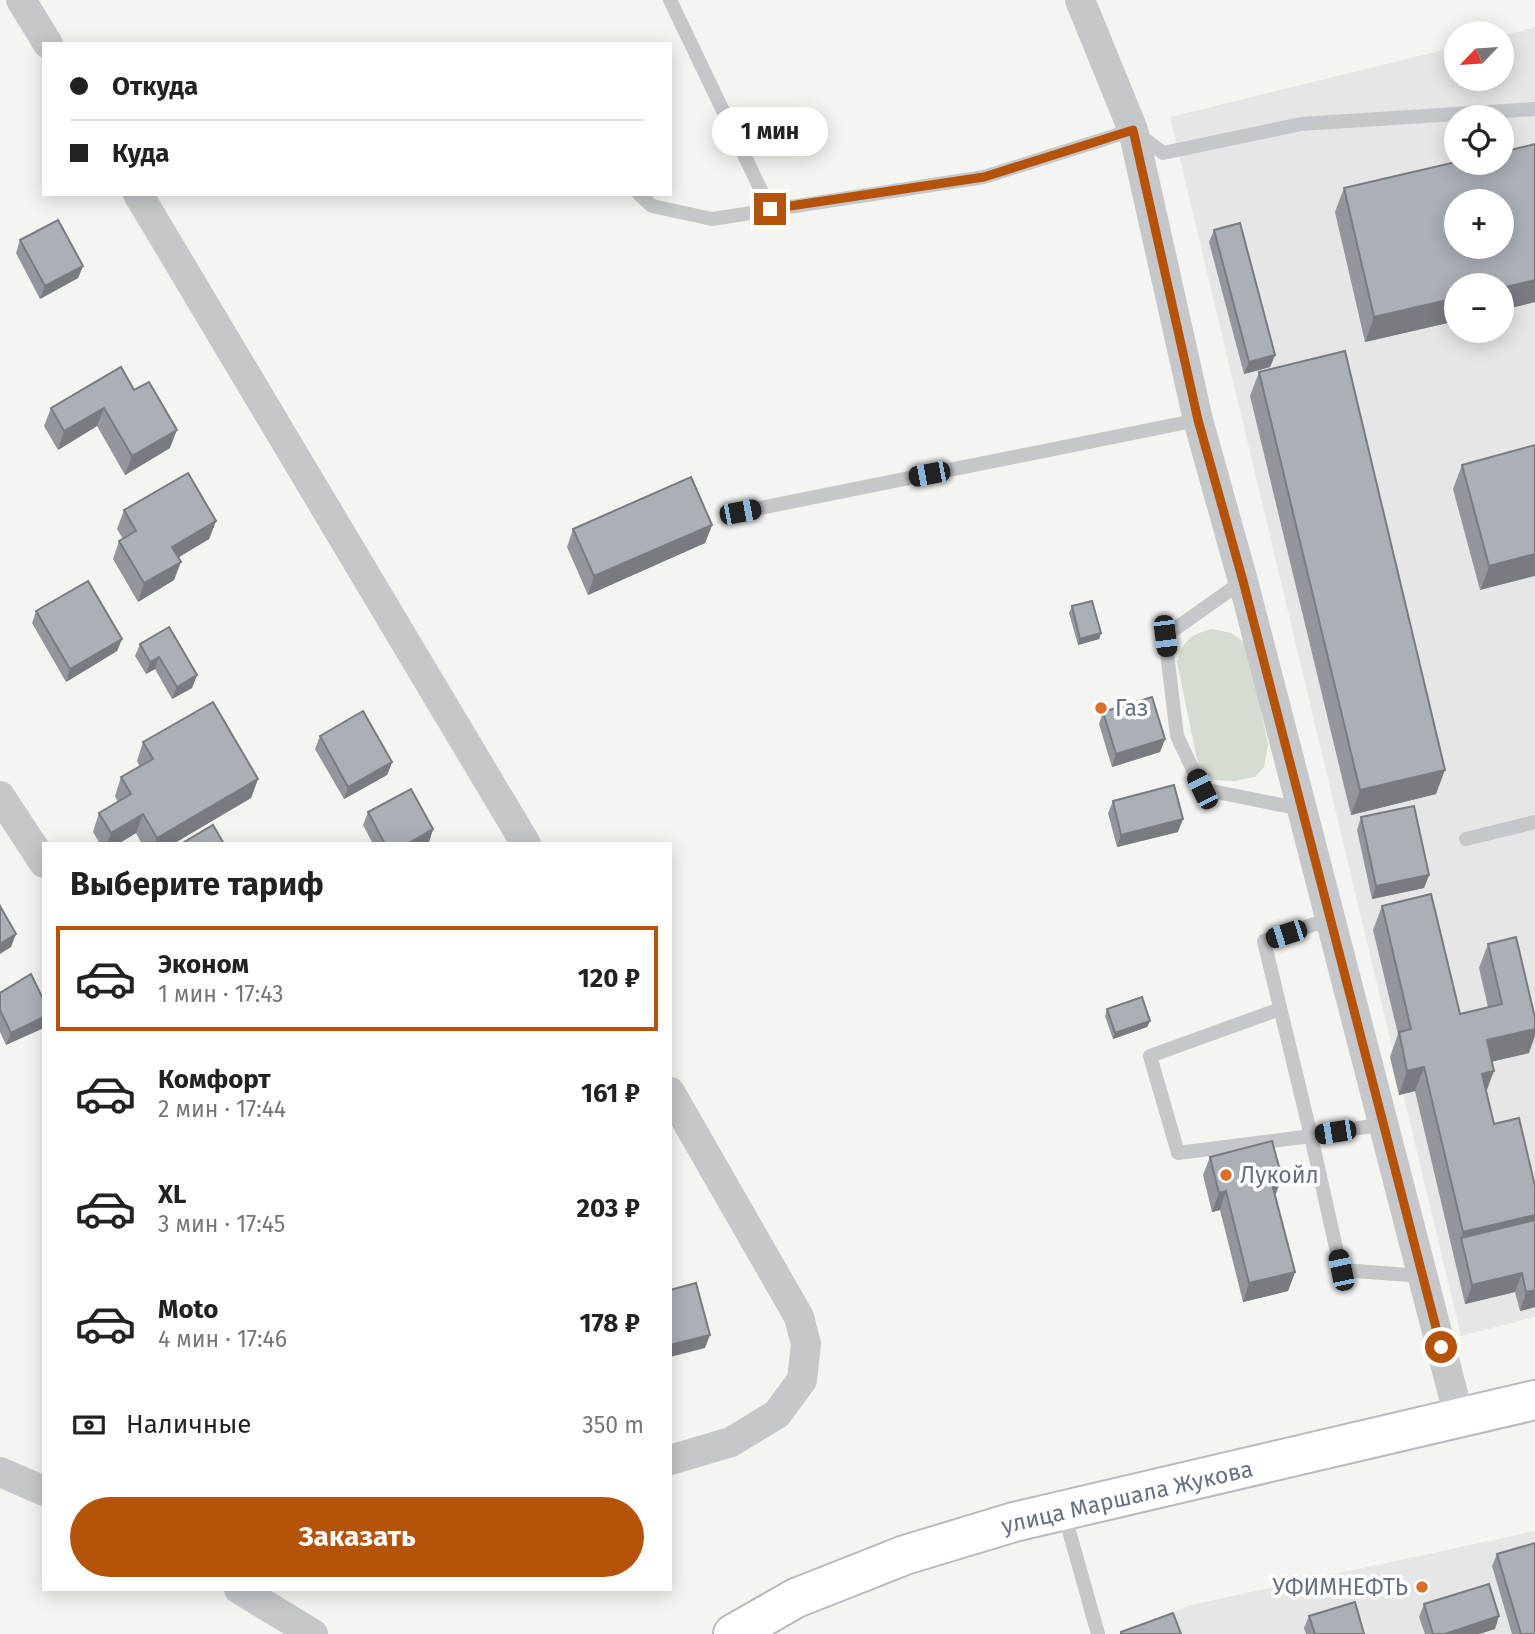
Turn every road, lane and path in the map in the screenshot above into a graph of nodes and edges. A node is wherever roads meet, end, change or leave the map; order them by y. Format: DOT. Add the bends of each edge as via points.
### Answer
graph roads {
  1 [pos="21,0"];
  2 [pos="670,0"];
  3 [pos="1080,0"];
  4 [pos="47,42"];
  5 [pos="1535,109"];
  6 [pos="1133,130"];
  7 [pos="139,196"];
  8 [pos="641,196"];
  9 [pos="770,209"];
  10 [pos="1198,420"];
  11 [pos="740,512"];
  12 [pos="1243,581"];
  13 [pos="0,796"];
  14 [pos="1301,808"];
  15 [pos="1535,822"];
  16 [pos="1466,839"];
  17 [pos="525,842"];
  18 [pos="42,860"];
  19 [pos="1330,919"];
  20 [pos="1280,1009"];
  21 [pos="672,1095"];
  22 [pos="1383,1124"];
  23 [pos="1311,1136"];
  24 [pos="1423,1276"];
  25 [pos="1535,1400"];
  26 [pos="1459,1417"];
  27 [pos="672,1459"];
  28 [pos="0,1472"];
  29 [pos="42,1490"];
  30 [pos="1063,1512"];
  31 [pos="242,1591"];
  32 [pos="313,1634"];
  33 [pos="733,1634"];
  34 [pos="1098,1634"];
  1 -- 4 [label="street"];
  2 -- 9 [label="lane"];
  3 -- 6 [label="street"];
  5 -- 6 [label="lane" via="1301,124 1163,153"];
  6 -- 9 [label="lane" via="984,177"];
  6 -- 10 [label="street"];
  7 -- 17 [label="street"];
  8 -- 9 [label="lane" via="652,206 712,219"];
  10 -- 11 [label="lane"];
  10 -- 12 [label="street"];
  12 -- 14 [label="street"];
  12 -- 14 [label="lane" via="1165,636 1177,736 1202,789"];
  13 -- 18 [label="street"];
  14 -- 19 [label="street"];
  15 -- 16 [label="lane"];
  19 -- 20 [label="lane" via="1264,941"];
  19 -- 22 [label="street"];
  20 -- 23 [label="lane"];
  20 -- 23 [label="lane" via="1150,1056 1178,1153"];
  21 -- 27 [label="street" via="799,1317 806,1344 802,1380 776,1414 731,1442"];
  22 -- 23 [label="lane"];
  22 -- 24 [label="street"];
  23 -- 24 [label="lane" via="1341,1270"];
  24 -- 26 [label="street"];
  25 -- 26 [label="main road, улица Маршала Жукова"];
  26 -- 30 [label="main road, улица Маршала Жукова"];
  28 -- 29 [label="street"];
  30 -- 33 [label="main road, улица Маршала Жукова" via="905,1555 796,1598"];
  30 -- 34 [label="lane"];
  31 -- 32 [label="street"];
}
